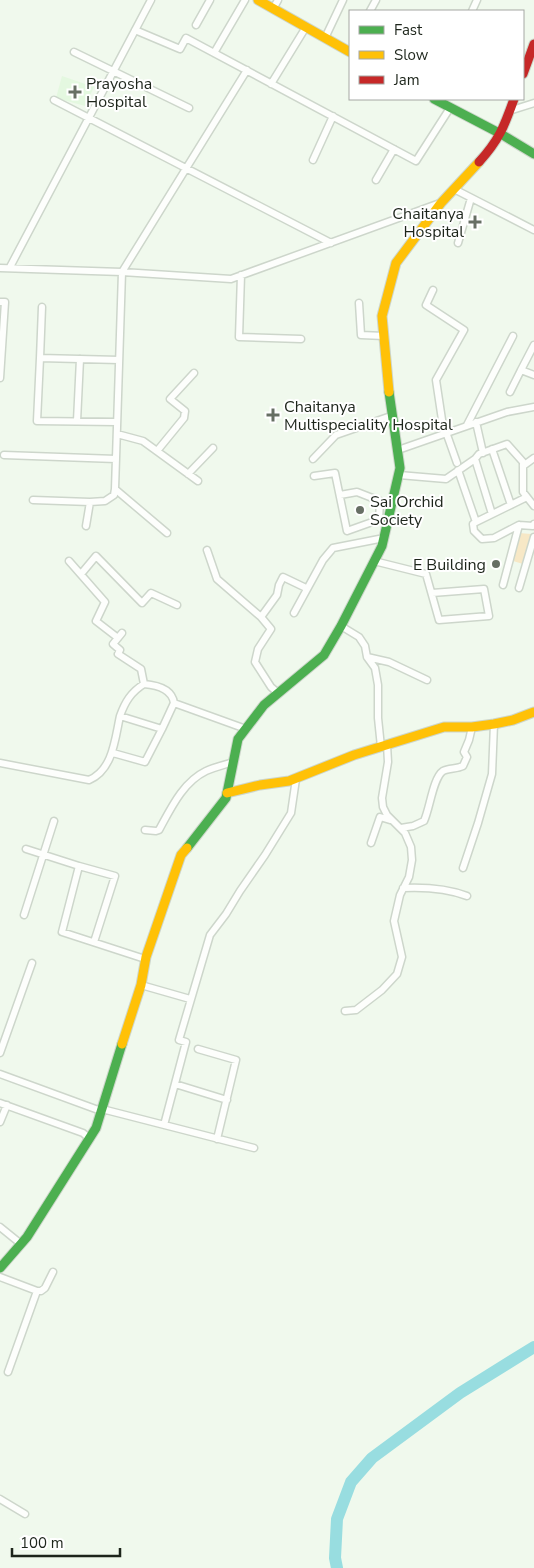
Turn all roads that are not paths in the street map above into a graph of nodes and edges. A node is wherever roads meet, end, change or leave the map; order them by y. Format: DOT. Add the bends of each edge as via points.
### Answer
graph roads {
  1 [pos="151,0"];
  2 [pos="210,0"];
  3 [pos="245,0"];
  4 [pos="258,0"];
  5 [pos="278,0"];
  6 [pos="343,0"];
  7 [pos="274,9"];
  8 [pos="196,25"];
  9 [pos="306,27"];
  10 [pos="135,30"];
  11 [pos="325,38"];
  12 [pos="534,44"];
  13 [pos="349,51"];
  14 [pos="74,52"];
  15 [pos="214,53"];
  16 [pos="246,70"];
  17 [pos="113,71"];
  18 [pos="524,71"];
  19 [pos="271,84"];
  20 [pos="54,100"];
  21 [pos="436,100"];
  22 [pos="514,100"];
  23 [pos="534,102"];
  24 [pos="189,108"];
  25 [pos="450,108"];
  26 [pos="509,111"];
  27 [pos="333,116"];
  28 [pos="89,117"];
  29 [pos="501,134"];
  30 [pos="394,149"];
  31 [pos="534,154"];
  32 [pos="313,160"];
  33 [pos="186,168"];
  34 [pos="376,180"];
  35 [pos="454,189"];
  36 [pos="471,198"];
  37 [pos="442,203"];
  38 [pos="534,230"];
  39 [pos="331,243"];
  40 [pos="458,243"];
  41 [pos="10,267"];
  42 [pos="0,268"];
  43 [pos="122,272"];
  44 [pos="240,275"];
  45 [pos="432,290"];
  46 [pos="0,302"];
  47 [pos="359,304"];
  48 [pos="42,307"];
  49 [pos="384,336"];
  50 [pos="513,336"];
  51 [pos="301,339"];
  52 [pos="534,345"];
  53 [pos="40,358"];
  54 [pos="80,359"];
  55 [pos="119,360"];
  56 [pos="521,370"];
  57 [pos="194,373"];
  58 [pos="534,375"];
  59 [pos="0,378"];
  60 [pos="510,392"];
  61 [pos="534,407"];
  62 [pos="391,416"];
  63 [pos="77,422"];
  64 [pos="117,422"];
  65 [pos="476,422"];
  66 [pos="467,425"];
  67 [pos="445,433"];
  68 [pos="117,434"];
  69 [pos="212,448"];
  70 [pos="398,450"];
  71 [pos="492,450"];
  72 [pos="157,451"];
  73 [pos="483,453"];
  74 [pos="4,454"];
  75 [pos="534,458"];
  76 [pos="313,459"];
  77 [pos="475,459"];
  78 [pos="116,460"];
  79 [pos="523,466"];
  80 [pos="458,467"];
  81 [pos="188,474"];
  82 [pos="398,475"];
  83 [pos="314,476"];
  84 [pos="198,482"];
  85 [pos="115,489"];
  86 [pos="340,495"];
  87 [pos="527,496"];
  88 [pos="33,500"];
  89 [pos="90,502"];
  90 [pos="511,504"];
  91 [pos="534,506"];
  92 [pos="492,514"];
  93 [pos="389,516"];
  94 [pos="379,520"];
  95 [pos="476,522"];
  96 [pos="519,524"];
  97 [pos="534,524"];
  98 [pos="86,526"];
  99 [pos="167,533"];
  100 [pos="534,536"];
  101 [pos="384,538"];
  102 [pos="207,550"];
  103 [pos="374,560"];
  104 [pos="69,561"];
  105 [pos="81,574"];
  106 [pos="503,585"];
  107 [pos="306,588"];
  108 [pos="519,588"];
  109 [pos="432,593"];
  110 [pos="177,605"];
  111 [pos="294,613"];
  112 [pos="261,617"];
  113 [pos="341,626"];
  114 [pos="367,657"];
  115 [pos="427,680"];
  116 [pos="144,684"];
  117 [pos="278,693"];
  118 [pos="174,703"];
  119 [pos="534,712"];
  120 [pos="120,716"];
  121 [pos="494,724"];
  122 [pos="472,727"];
  123 [pos="162,729"];
  124 [pos="246,729"];
  125 [pos="384,746"];
  126 [pos="112,753"];
  127 [pos="233,762"];
  128 [pos="0,763"];
  129 [pos="296,779"];
  130 [pos="227,793"];
  131 [pos="392,820"];
  132 [pos="54,821"];
  133 [pos="400,828"];
  134 [pos="145,830"];
  135 [pos="371,844"];
  136 [pos="26,849"];
  137 [pos="43,854"];
  138 [pos="79,866"];
  139 [pos="463,868"];
  140 [pos="403,888"];
  141 [pos="467,896"];
  142 [pos="24,916"];
  143 [pos="94,942"];
  144 [pos="146,959"];
  145 [pos="32,964"];
  146 [pos="141,985"];
  147 [pos="190,999"];
  148 [pos="345,1011"];
  149 [pos="198,1050"];
  150 [pos="0,1053"];
  151 [pos="0,1074"];
  152 [pos="175,1084"];
  153 [pos="227,1100"];
  154 [pos="3,1104"];
  155 [pos="102,1110"];
  156 [pos="0,1122"];
  157 [pos="164,1125"];
  158 [pos="90,1139"];
  159 [pos="217,1139"];
  160 [pos="254,1148"];
  161 [pos="0,1227"];
  162 [pos="21,1244"];
  163 [pos="0,1268"];
  164 [pos="53,1272"];
  165 [pos="0,1277"];
  166 [pos="37,1291"];
  167 [pos="8,1372"];
  168 [pos="0,1499"];
  169 [pos="25,1514"];
  1 -- 10 [label="street"];
  2 -- 8 [label="street"];
  3 -- 15 [label="street"];
  4 -- 7 [label="main road"];
  5 -- 7 [label="street"];
  6 -- 11 [label="street"];
  7 -- 9 [label="main road"];
  9 -- 11 [label="main road"];
  9 -- 19 [label="street"];
  10 -- 15 [label="street" via="180,49 186,38"];
  10 -- 17 [label="street"];
  11 -- 13 [label="main road"];
  12 -- 18 [label="main road"];
  14 -- 17 [label="street"];
  15 -- 16 [label="street"];
  16 -- 19 [label="street"];
  16 -- 33 [label="street"];
  17 -- 24 [label="street"];
  17 -- 28 [label="street"];
  19 -- 27 [label="street"];
  20 -- 28 [label="street"];
  21 -- 25 [label="main road"];
  22 -- 26 [label="main road"];
  23 -- 26 [label="street"];
  25 -- 29 [label="main road"];
  25 -- 30 [label="street" via="416,161"];
  26 -- 29 [label="main road"];
  27 -- 30 [label="street"];
  27 -- 32 [label="street"];
  28 -- 33 [label="street"];
  28 -- 41 [label="street"];
  29 -- 31 [label="main road"];
  29 -- 35 [label="main road"];
  30 -- 34 [label="street"];
  33 -- 39 [label="street"];
  33 -- 43 [label="street"];
  35 -- 36 [label="street"];
  35 -- 37 [label="main road"];
  36 -- 38 [label="street"];
  36 -- 40 [label="street"];
  37 -- 39 [label="street"];
  37 -- 49 [label="main road" via="396,263 382,316"];
  39 -- 44 [label="street"];
  41 -- 42 [label="street"];
  41 -- 43 [label="street"];
  43 -- 44 [label="street" via="231,279"];
  43 -- 55 [label="street"];
  44 -- 51 [label="street" via="239,337"];
  45 -- 67 [label="street" via="426,305 464,330 436,380"];
  46 -- 59 [label="street" via="4,302"];
  47 -- 49 [label="street" via="361,335"];
  48 -- 53 [label="street"];
  49 -- 62 [label="main road"];
  50 -- 66 [label="street"];
  52 -- 56 [label="street"];
  53 -- 54 [label="street"];
  53 -- 63 [label="street" via="37,421"];
  54 -- 55 [label="street"];
  54 -- 63 [label="street"];
  55 -- 64 [label="street"];
  56 -- 58 [label="street"];
  56 -- 60 [label="street"];
  57 -- 72 [label="street" via="170,398 185,412 184,418"];
  61 -- 65 [label="street"];
  62 -- 70 [label="main road"];
  62 -- 76 [label="street" via="336,435"];
  63 -- 64 [label="street"];
  64 -- 68 [label="street"];
  65 -- 66 [label="street"];
  65 -- 73 [label="street"];
  66 -- 67 [label="street"];
  67 -- 70 [label="street"];
  67 -- 80 [label="street"];
  68 -- 72 [label="street" via="143,441"];
  68 -- 78 [label="street"];
  69 -- 81 [label="street"];
  70 -- 82 [label="main road"];
  71 -- 73 [label="street"];
  71 -- 79 [label="street" via="507,444"];
  71 -- 90 [label="street"];
  72 -- 81 [label="street"];
  73 -- 77 [label="street"];
  74 -- 78 [label="street"];
  75 -- 79 [label="street"];
  77 -- 80 [label="street"];
  77 -- 92 [label="street"];
  78 -- 85 [label="street"];
  79 -- 87 [label="street" via="523,492"];
  80 -- 82 [label="street" via="446,479"];
  80 -- 95 [label="street"];
  81 -- 84 [label="street"];
  82 -- 93 [label="main road"];
  83 -- 86 [label="street" via="336,473"];
  85 -- 89 [label="street" via="114,495 105,501"];
  85 -- 99 [label="street"];
  86 -- 94 [label="street" via="357,492 380,501"];
  86 -- 94 [label="street" via="347,531"];
  87 -- 90 [label="street"];
  87 -- 91 [label="street"];
  88 -- 89 [label="street"];
  89 -- 98 [label="street"];
  90 -- 92 [label="street"];
  92 -- 95 [label="street"];
  93 -- 94 [label="street"];
  93 -- 101 [label="main road"];
  95 -- 96 [label="street" via="474,531 482,539 494,538"];
  96 -- 97 [label="street"];
  96 -- 106 [label="street"];
  100 -- 108 [label="street"];
  101 -- 103 [label="main road"];
  101 -- 107 [label="street" via="333,548"];
  102 -- 112 [label="street" via="217,579"];
  103 -- 109 [label="street" via="426,574"];
  103 -- 113 [label="main road"];
  104 -- 105 [label="street"];
  105 -- 110 [label="street" via="96,556 142,603 151,593"];
  105 -- 116 [label="street" via="105,602 96,621 120,635 113,644 120,650 118,654 141,669"];
  107 -- 111 [label="street"];
  107 -- 112 [label="street" via="283,577 277,595"];
  109 -- 109 [label="street" via="484,589 489,616 438,620"];
  112 -- 117 [label="street" via="271,629 258,649 255,662"];
  113 -- 114 [label="street" via="359,637"];
  113 -- 117 [label="main road" via="324,655"];
  114 -- 115 [label="street" via="389,662"];
  114 -- 125 [label="street" via="375,668 378,718"];
  116 -- 118 [label="street" via="169,693"];
  116 -- 120 [label="street" via="128,698"];
  117 -- 124 [label="main road"];
  118 -- 123 [label="street"];
  118 -- 124 [label="street"];
  119 -- 121 [label="main road"];
  120 -- 123 [label="street"];
  120 -- 126 [label="street"];
  121 -- 122 [label="main road"];
  121 -- 139 [label="street" via="492,774"];
  122 -- 125 [label="main road" via="444,727"];
  122 -- 133 [label="street" via="463,766 445,770 438,776 424,821"];
  123 -- 126 [label="street" via="145,762"];
  124 -- 127 [label="main road" via="238,739"];
  125 -- 129 [label="main road"];
  125 -- 131 [label="street" via="388,762 382,798 383,807"];
  126 -- 128 [label="street" via="101,773 88,780"];
  127 -- 130 [label="main road"];
  127 -- 134 [label="street" via="205,772 190,782 159,830"];
  129 -- 130 [label="main road"];
  129 -- 147 [label="street" via="291,813 210,935"];
  130 -- 144 [label="main road" via="181,855"];
  131 -- 133 [label="street"];
  131 -- 135 [label="street" via="380,817"];
  132 -- 137 [label="street"];
  133 -- 140 [label="street" via="408,839 412,860 410,877"];
  136 -- 137 [label="street"];
  137 -- 138 [label="street"];
  137 -- 142 [label="street"];
  138 -- 143 [label="street" via="62,932"];
  138 -- 143 [label="street" via="115,876"];
  140 -- 141 [label="street" via="432,888"];
  140 -- 148 [label="street" via="394,921 402,957 397,974 364,1006"];
  143 -- 144 [label="street"];
  144 -- 146 [label="main road"];
  145 -- 150 [label="street"];
  146 -- 147 [label="street"];
  146 -- 155 [label="main road"];
  147 -- 152 [label="street" via="179,1040 186,1042"];
  149 -- 153 [label="street" via="236,1060"];
  151 -- 155 [label="street"];
  152 -- 153 [label="street"];
  152 -- 157 [label="street"];
  153 -- 159 [label="street"];
  154 -- 156 [label="street"];
  154 -- 158 [label="street"];
  155 -- 157 [label="street"];
  155 -- 158 [label="main road"];
  157 -- 159 [label="street"];
  158 -- 162 [label="main road"];
  159 -- 160 [label="street"];
  161 -- 162 [label="street"];
  162 -- 163 [label="main road"];
  164 -- 166 [label="street" via="44,1288"];
  165 -- 166 [label="street"];
  166 -- 167 [label="street"];
  168 -- 169 [label="street"];
}
